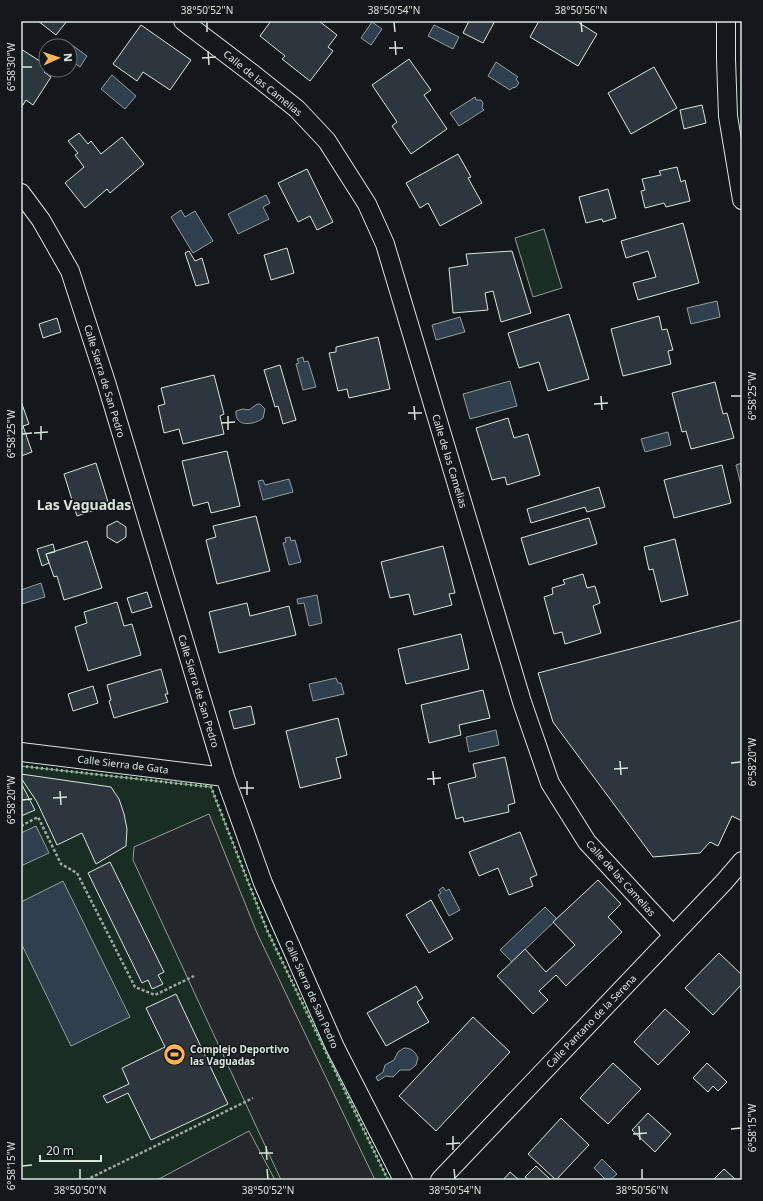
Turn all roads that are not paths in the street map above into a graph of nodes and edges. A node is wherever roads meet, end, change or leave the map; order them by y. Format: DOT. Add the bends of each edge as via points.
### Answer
graph roads {
  1 [pos="183,21"];
  2 [pos="726,21"];
  3 [pos="21,193"];
  4 [pos="742,200"];
  5 [pos="21,752"];
  6 [pos="225,777"];
  7 [pos="742,861"];
  8 [pos="673,935"];
  9 [pos="403,1180"];
  10 [pos="440,1180"];
  1 -- 8 [label="street, Calle de las Camelias" via="297,109 328,141 367,204 385,244 522,702 550,783 587,842"];
  2 -- 4 [label="street" via="728,116"];
  3 -- 6 [label="street, Calle Sierra de San Pedro" via="41,220 70,271"];
  5 -- 6 [label="street, Calle Sierra de Gata"];
  6 -- 9 [label="street, Calle Sierra de San Pedro" via="263,883 334,1047"];
  7 -- 8 [label="street, Calle Pantano de la Serena"];
  8 -- 10 [label="street, Calle Pantano de la Serena"];
}
